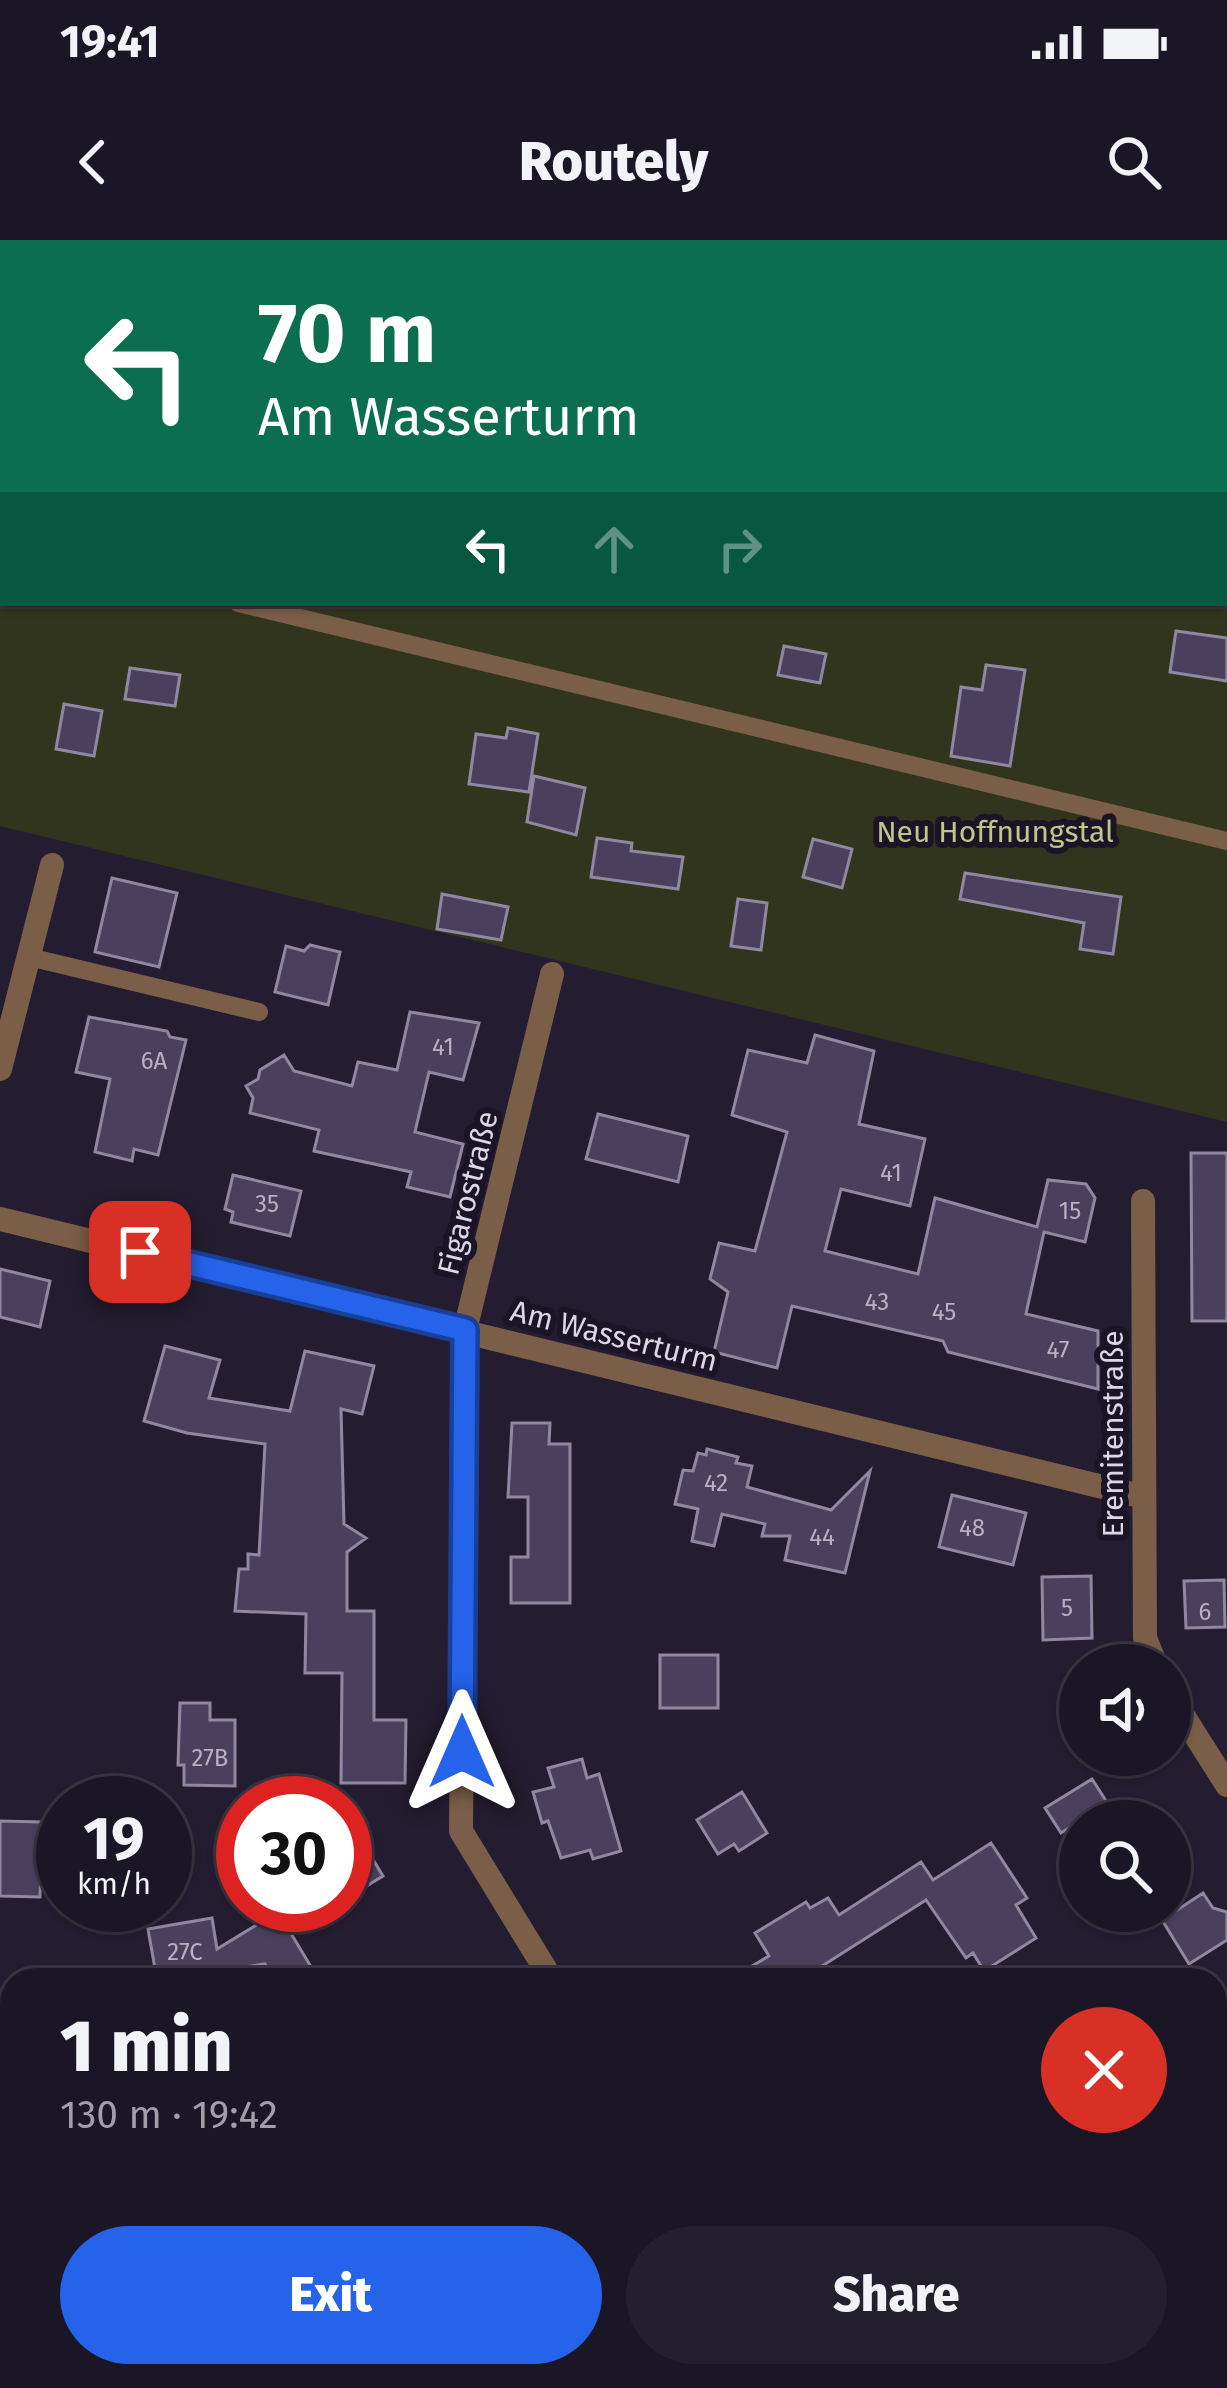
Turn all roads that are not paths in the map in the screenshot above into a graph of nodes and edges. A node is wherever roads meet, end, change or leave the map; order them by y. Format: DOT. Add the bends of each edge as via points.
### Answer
graph roads {
  1 [pos="250,606"];
  2 [pos="1227,842"];
  3 [pos="52,865"];
  4 [pos="29,957"];
  5 [pos="552,974"];
  6 [pos="259,1012"];
  7 [pos="0,1069"];
  8 [pos="1143,1201"];
  9 [pos="0,1219"];
  10 [pos="465,1330"];
  11 [pos="1144,1497"];
  12 [pos="1147,1644"];
  13 [pos="1191,1728"];
  14 [pos="1227,1785"];
  15 [pos="545,1968"];
  1 -- 2 [label="lane"];
  3 -- 4 [label="street"];
  4 -- 6 [label="lane"];
  4 -- 7 [label="street"];
  5 -- 10 [label="street, Figarostraße"];
  8 -- 11 [label="street, Eremitenstraße"];
  9 -- 10 [label="street, Am Wasserturm"];
  10 -- 11 [label="street, Am Wasserturm"];
  10 -- 15 [label="street, Figarostraße" via="461,1831"];
  11 -- 12 [label="street, Eremitenstraße"];
  13 -- 14 [label="street"];
}
